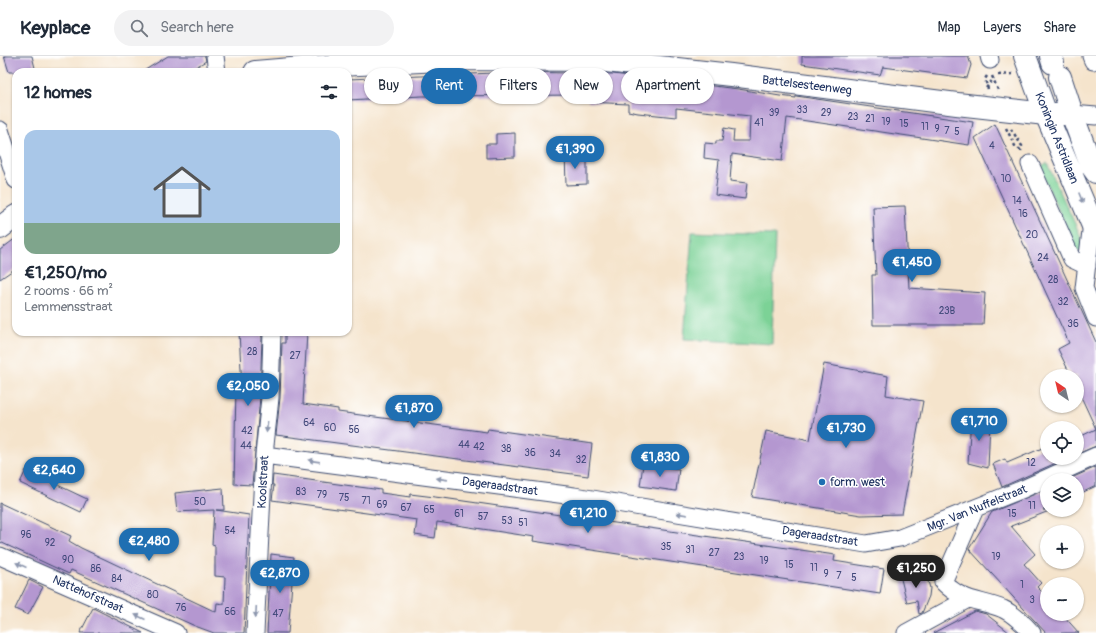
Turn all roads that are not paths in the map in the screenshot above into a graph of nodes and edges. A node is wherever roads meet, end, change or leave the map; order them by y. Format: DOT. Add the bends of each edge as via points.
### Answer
graph roads {
  1 [pos="215,56"];
  2 [pos="1028,65"];
  3 [pos="1055,65"];
  4 [pos="217,68"];
  5 [pos="303,68"];
  6 [pos="1046,114"];
  7 [pos="1072,114"];
  8 [pos="1096,116"];
  9 [pos="0,130"];
  10 [pos="1030,164"];
  11 [pos="12,168"];
  12 [pos="1096,172"];
  13 [pos="12,219"];
  14 [pos="0,228"];
  15 [pos="1094,228"];
  16 [pos="1087,266"];
  17 [pos="1096,318"];
  18 [pos="272,336"];
  19 [pos="264,455"];
  20 [pos="1096,456"];
  21 [pos="975,510"];
  22 [pos="900,538"];
  23 [pos="0,556"];
  24 [pos="968,599"];
  25 [pos="176,633"];
  26 [pos="255,633"];
  27 [pos="906,633"];
  28 [pos="1032,633"];
  1 -- 4 [label="street"];
  2 -- 6 [label="main road, Koningin Astridlaan"];
  3 -- 7 [label="main road, Koningin Astridlaan"];
  5 -- 6 [label="main road, Battelsesteenweg" via="462,59 597,60"];
  6 -- 7 [label="main road, Battelsesteenweg"];
  6 -- 15 [label="main road, Koningin Astridlaan, one-way"];
  7 -- 8 [label="street"];
  7 -- 12 [label="main road, Koningin Astridlaan"];
  9 -- 11 [label="street"];
  10 -- 16 [label="street" via="1072,259"];
  13 -- 14 [label="main road"];
  15 -- 16 [label="street, Koningin Astridlaan"];
  16 -- 17 [label="street, Koningin Astridlaan" via="1084,288"];
  18 -- 19 [label="street, Koolstraat, one-way" via="270,398"];
  22 -- 19 [label="street, Dageraadstraat, one-way" via="866,544 574,496"];
  19 -- 26 [label="street, Koolstraat, one-way"];
  20 -- 21 [label="street, Mgr. Van Nuffelstraat"];
  21 -- 22 [label="street, Mgr. Van Nuffelstraat"];
  21 -- 24 [label="street" via="943,582 953,592"];
  25 -- 23 [label="street, Nattehofstraat, one-way"];
  24 -- 27 [label="street"];
  24 -- 28 [label="street" via="1004,609"];
}
